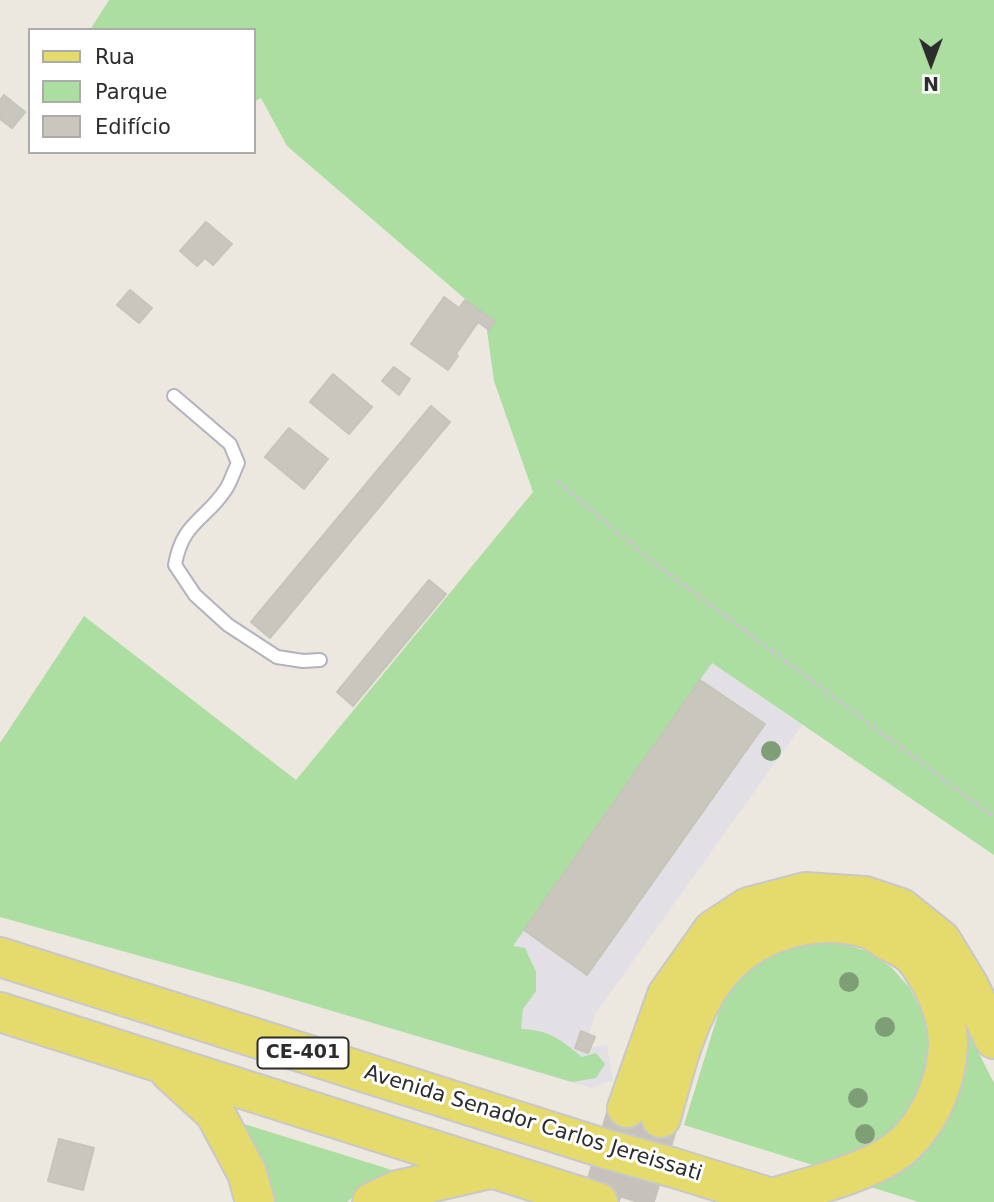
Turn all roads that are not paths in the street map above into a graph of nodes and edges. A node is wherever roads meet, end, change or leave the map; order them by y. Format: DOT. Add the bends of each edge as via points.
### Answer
graph roads {
  1 [pos="174,396"];
  2 [pos="320,660"];
  3 [pos="0,957"];
  4 [pos="0,1012"];
  5 [pos="994,1039"];
  6 [pos="161,1063"];
  7 [pos="490,1169"];
  8 [pos="779,1200"];
  9 [pos="594,1201"];
  10 [pos="255,1202"];
  11 [pos="372,1202"];
  1 -- 2 [label="lane" via="230,444 237,463 226,489 178,546 175,565 195,595 228,625 277,657"];
  3 -- 8 [label="main road, Avenida Senador Carlos Jereissati / CE-401, bridge"];
  4 -- 6 [label="main road, CE-401"];
  5 -- 8 [label="main road" via="941,940 901,908 865,896 805,892 748,907 713,930 667,995 644,1113 714,979 739,953 778,931 822,923 866,928 913,955 946,1020 947,1051 939,1094 918,1128 893,1154"];
  6 -- 7 [label="main road, CE-401"];
  6 -- 10 [label="main road" via="215,1113 247,1173"];
  7 -- 9 [label="main road, CE-401"];
  7 -- 11 [label="main road" via="398,1190"];
}
